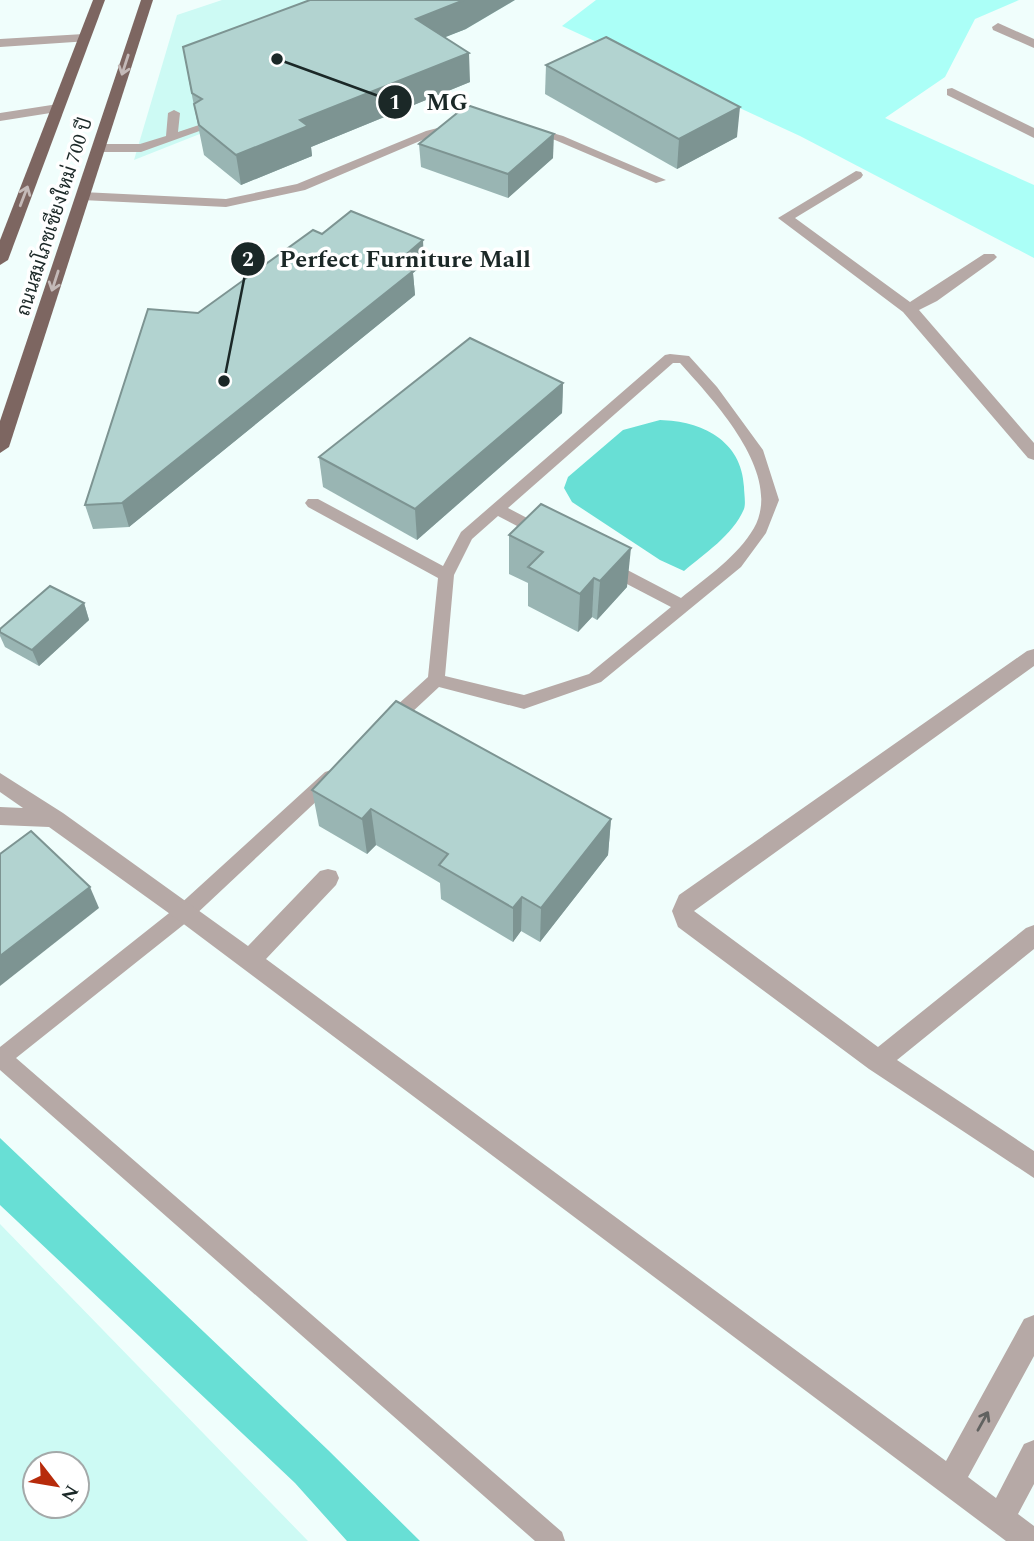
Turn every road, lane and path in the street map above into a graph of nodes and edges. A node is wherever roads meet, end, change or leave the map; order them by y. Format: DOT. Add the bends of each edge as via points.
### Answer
graph roads {
  1 [pos="99,0"];
  2 [pos="147,0"];
  3 [pos="998,27"];
  4 [pos="85,38"];
  5 [pos="0,43"];
  6 [pos="1034,44"];
  7 [pos="952,92"];
  8 [pos="58,108"];
  9 [pos="174,113"];
  10 [pos="0,117"];
  11 [pos="473,122"];
  12 [pos="522,128"];
  13 [pos="199,129"];
  14 [pos="1034,134"];
  15 [pos="172,138"];
  16 [pos="98,148"];
  17 [pos="856,175"];
  18 [pos="660,180"];
  19 [pos="82,197"];
  20 [pos="989,257"];
  21 [pos="0,260"];
  22 [pos="909,309"];
  23 [pos="1028,435"];
  24 [pos="0,447"];
  25 [pos="1034,454"];
  26 [pos="313,503"];
  27 [pos="497,509"];
  28 [pos="559,541"];
  29 [pos="596,561"];
  30 [pos="446,575"];
  31 [pos="682,606"];
  32 [pos="1034,656"];
  33 [pos="436,680"];
  34 [pos="380,731"];
  35 [pos="339,769"];
  36 [pos="0,781"];
  37 [pos="0,816"];
  38 [pos="57,820"];
  39 [pos="328,878"];
  40 [pos="186,912"];
  41 [pos="1034,935"];
  42 [pos="249,961"];
  43 [pos="878,1061"];
  44 [pos="1034,1166"];
  45 [pos="1034,1329"];
  46 [pos="1034,1454"];
  47 [pos="950,1481"];
  48 [pos="1000,1519"];
  49 [pos="552,1541"];
  50 [pos="1030,1541"];
  1 -- 4 [label="main road, ถนนสมโภชเชียงใหม่ 700 ปี"];
  2 -- 16 [label="main road, ถนนสมโภชเชียงใหม่ 700 ปี, one-way"];
  3 -- 6 [label="street"];
  4 -- 5 [label="street"];
  4 -- 8 [label="main road, ถนนสมโภชเชียงใหม่ 700 ปี"];
  7 -- 14 [label="street"];
  8 -- 10 [label="street"];
  21 -- 8 [label="main road, ถนนสมโภชเชียงใหม่ 700 ปี, one-way"];
  9 -- 15 [label="lane"];
  11 -- 19 [label="lane" via="429,133 301,187 226,204"];
  12 -- 18 [label="lane" via="559,138"];
  13 -- 15 [label="lane"];
  15 -- 16 [label="lane" via="141,148"];
  16 -- 19 [label="main road, ถนนสมโภชเชียงใหม่ 700 ปี"];
  17 -- 22 [label="street" via="785,218"];
  19 -- 24 [label="main road, ถนนสมโภชเชียงใหม่ 700 ปี, one-way"];
  20 -- 22 [label="street"];
  22 -- 23 [label="street"];
  23 -- 25 [label="street"];
  26 -- 30 [label="lane"];
  27 -- 28 [label="lane"];
  27 -- 30 [label="lane" via="466,536"];
  27 -- 31 [label="lane" via="670,358 684,359 756,450 771,500 761,529 735,563"];
  29 -- 31 [label="lane"];
  30 -- 33 [label="lane"];
  31 -- 33 [label="lane" via="595,678 524,702"];
  32 -- 43 [label="street" via="687,902 683,911 686,920"];
  33 -- 34 [label="lane"];
  35 -- 40 [label="lane"];
  36 -- 38 [label="street"];
  37 -- 38 [label="street"];
  38 -- 40 [label="street"];
  39 -- 42 [label="street"];
  40 -- 42 [label="street"];
  40 -- 49 [label="lane" via="1,1058"];
  41 -- 43 [label="street"];
  42 -- 47 [label="street"];
  43 -- 44 [label="street"];
  47 -- 45 [label="street, one-way"];
  46 -- 48 [label="street"];
  47 -- 48 [label="street"];
  48 -- 50 [label="street"];
}
